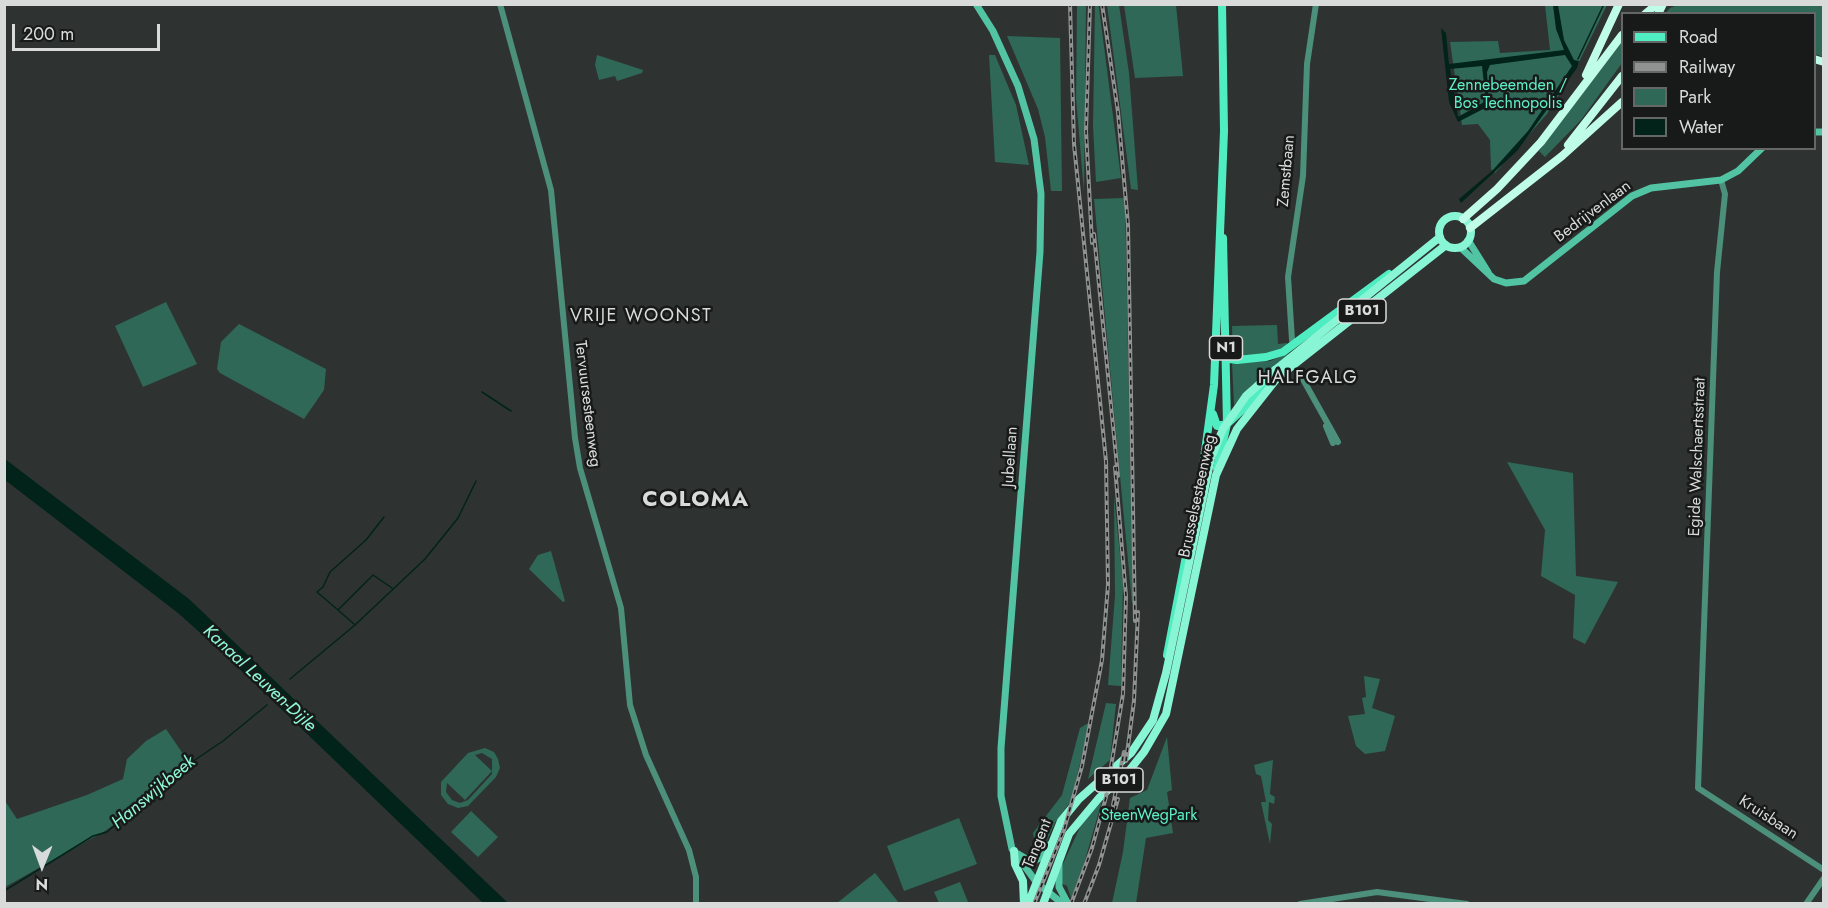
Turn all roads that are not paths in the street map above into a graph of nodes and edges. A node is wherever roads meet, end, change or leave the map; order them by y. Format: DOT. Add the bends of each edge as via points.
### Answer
graph roads {
  1 [pos="500,4"];
  2 [pos="976,4"];
  3 [pos="1222,4"];
  4 [pos="1316,4"];
  5 [pos="1619,4"];
  6 [pos="1621,37"];
  7 [pos="1621,78"];
  8 [pos="1621,104"];
  9 [pos="1564,111"];
  10 [pos="1760,150"];
  11 [pos="1552,163"];
  12 [pos="1721,180"];
  13 [pos="1463,219"];
  14 [pos="1470,228"];
  15 [pos="1440,237"];
  16 [pos="1468,240"];
  17 [pos="1446,245"];
  18 [pos="1460,247"];
  19 [pos="1403,266"];
  20 [pos="1221,273"];
  21 [pos="1490,277"];
  22 [pos="1292,340"];
  23 [pos="1226,354"];
  24 [pos="1277,373"];
  25 [pos="1300,374"];
  26 [pos="1214,385"];
  27 [pos="1227,424"];
  28 [pos="1207,439"];
  29 [pos="1336,442"];
  30 [pos="1223,443"];
  31 [pos="1216,475"];
  32 [pos="1175,605"];
  33 [pos="1163,685"];
  34 [pos="1153,720"];
  35 [pos="1163,721"];
  36 [pos="1698,788"];
  37 [pos="1049,845"];
  38 [pos="1013,850"];
  39 [pos="1059,864"];
  40 [pos="1824,870"];
  41 [pos="1824,878"];
  42 [pos="1037,882"];
  43 [pos="1048,892"];
  44 [pos="696,903"];
  45 [pos="1026,903"];
  46 [pos="1043,903"];
  47 [pos="1063,903"];
  48 [pos="1068,903"];
  49 [pos="1300,903"];
  50 [pos="1467,903"];
  51 [pos="1806,903"];
  1 -- 44 [label="street, Tervuursesteenweg" via="551,190 575,438 580,468 620,601 630,705 646,756 689,850 696,877"];
  2 -- 38 [label="main road, Jubellaan" via="1004,51 1024,103 1035,144 1041,194 1040,252 1001,748 1001,796"];
  3 -- 20 [label="main road, Brusselsesteenweg / N1"];
  4 -- 22 [label="street, Zemstbaan" via="1307,63 1302,185 1288,277"];
  5 -- 9 [label="highway" via="1588,72"];
  6 -- 9 [label="highway"];
  7 -- 11 [label="highway"];
  8 -- 11 [label="highway"];
  9 -- 13 [label="highway, B101" via="1541,142"];
  10 -- 12 [label="main road" via="1738,171"];
  11 -- 14 [label="highway"];
  12 -- 21 [label="main road, Bedrijvenlaan" via="1645,190 1632,196 1530,278 1506,283"];
  12 -- 36 [label="street, Egide Walschaertsstraat" via="1725,194 1717,272"];
  13 -- 14 [label="highway"];
  13 -- 15 [label="highway, B101" via="1445,219"];
  14 -- 16 [label="highway"];
  15 -- 17 [label="highway"];
  15 -- 19 [label="highway, B101"];
  16 -- 18 [label="highway"];
  16 -- 21 [label="main road"];
  17 -- 18 [label="highway"];
  17 -- 24 [label="highway, B101"];
  18 -- 21 [label="main road"];
  19 -- 23 [label="main road, B101" via="1283,352 1237,360"];
  19 -- 24 [label="highway, B101"];
  20 -- 23 [label="main road, Brusselsesteenweg / N1"];
  20 -- 26 [label="main road, Brusselsesteenweg / N1"];
  23 -- 27 [label="main road, Brusselsesteenweg / N1"];
  24 -- 27 [label="main road"];
  24 -- 31 [label="highway, B101" via="1237,429"];
  24 -- 33 [label="highway, B101, bridge" via="1246,396 1223,429 1211,458"];
  25 -- 29 [label="street"];
  26 -- 27 [label="main road" via="1214,422 1220,427"];
  26 -- 28 [label="main road, Brusselsesteenweg / N1"];
  27 -- 30 [label="main road, Brusselsesteenweg / N1"];
  28 -- 30 [label="main road" via="1216,434"];
  28 -- 32 [label="main road, Brusselsesteenweg / N1"];
  30 -- 31 [label="main road, Brusselsesteenweg / N1"];
  31 -- 35 [label="highway, Brusselsesteenweg / B101"];
  32 -- 33 [label="main road, Brusselsesteenweg / B101"];
  33 -- 34 [label="highway, Brusselsesteenweg / B101"];
  34 -- 37 [label="highway, Tangent / B101" via="1131,753 1068,811"];
  35 -- 39 [label="highway, Tangent / B101" via="1136,762 1069,834"];
  36 -- 40 [label="street, Kruisbaan"];
  37 -- 38 [label="main road" via="1036,860 1023,858"];
  37 -- 42 [label="highway, Tangent / B101"];
  38 -- 42 [label="main road, Jubellaan"];
  38 -- 45 [label="highway"];
  39 -- 43 [label="highway, Tangent / B101"];
  39 -- 48 [label="main road" via="1059,887"];
  41 -- 51 [label="street"];
  42 -- 43 [label="main road, Jubellaan"];
  42 -- 45 [label="highway, Tangent / B101"];
  43 -- 46 [label="highway, Tangent / B101"];
  43 -- 47 [label="main road, Jubellaan"];
  49 -- 50 [label="street" via="1377,892"];
}
